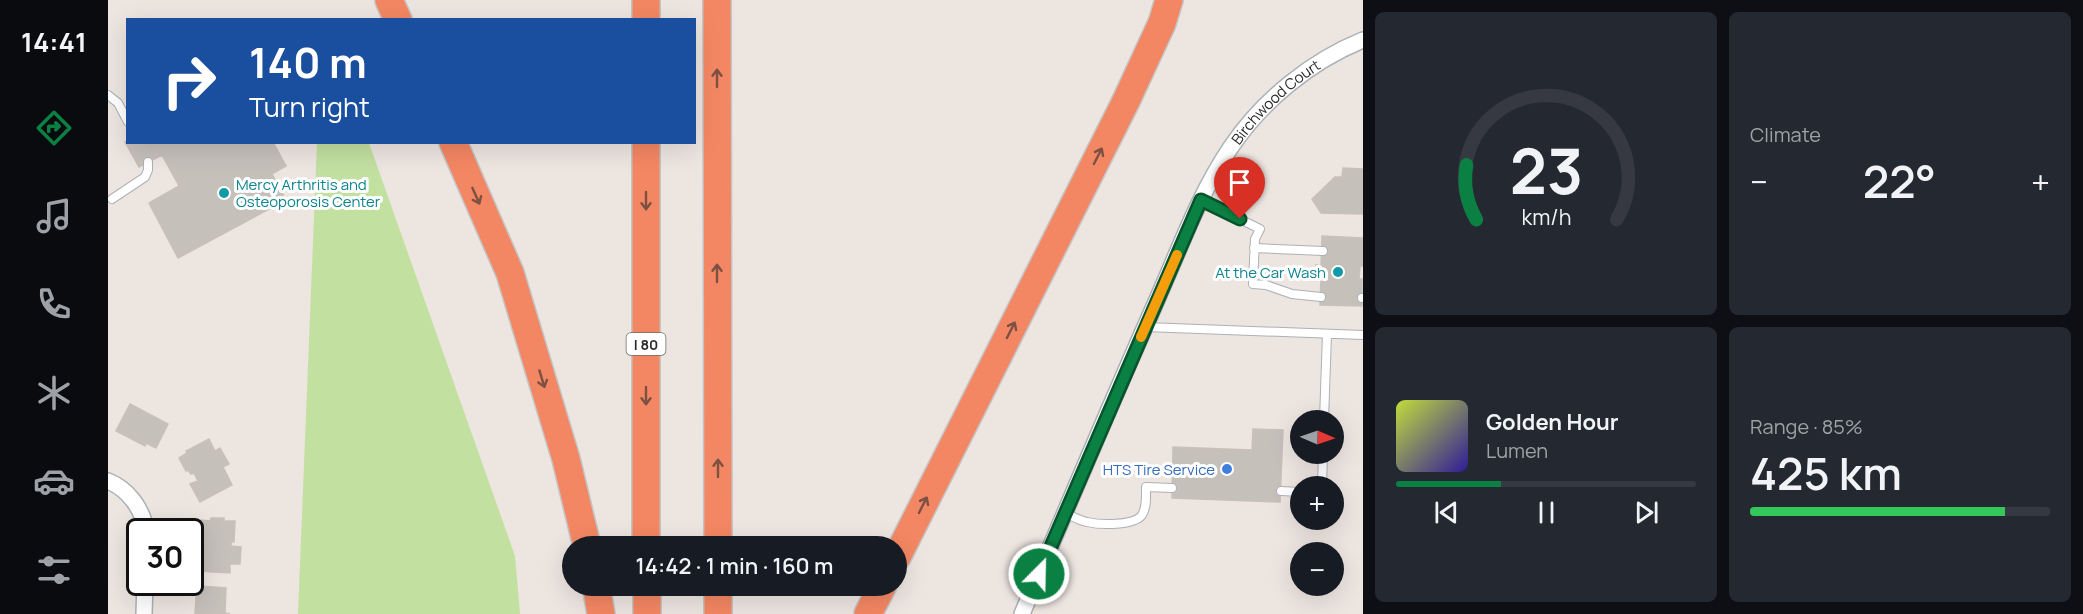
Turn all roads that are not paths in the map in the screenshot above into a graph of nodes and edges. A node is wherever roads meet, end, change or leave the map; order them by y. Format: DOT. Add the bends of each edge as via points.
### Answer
graph roads {
  1 [pos="389,0"];
  2 [pos="645,0"];
  3 [pos="717,0"];
  4 [pos="1169,0"];
  5 [pos="397,18"];
  6 [pos="646,18"];
  7 [pos="1363,40"];
  8 [pos="108,95"];
  9 [pos="126,118"];
  10 [pos="454,144"];
  11 [pos="646,144"];
  12 [pos="148,162"];
  13 [pos="112,199"];
  14 [pos="1201,200"];
  15 [pos="1254,248"];
  16 [pos="1323,251"];
  17 [pos="1321,297"];
  18 [pos="1145,327"];
  19 [pos="1327,334"];
  20 [pos="1363,335"];
  21 [pos="1324,410"];
  22 [pos="108,481"];
  23 [pos="1172,488"];
  24 [pos="1281,491"];
  25 [pos="1290,491"];
  26 [pos="1065,513"];
  27 [pos="142,518"];
  28 [pos="585,536"];
  29 [pos="646,536"];
  30 [pos="718,536"];
  31 [pos="907,537"];
  32 [pos="145,596"];
  33 [pos="598,596"];
  34 [pos="646,596"];
  35 [pos="718,596"];
  36 [pos="877,596"];
  37 [pos="144,614"];
  38 [pos="601,614"];
  39 [pos="647,614"];
  40 [pos="718,614"];
  41 [pos="868,614"];
  42 [pos="1022,614"];
  1 -- 5 [label="highway"];
  2 -- 6 [label="highway"];
  30 -- 3 [label="highway, one-way"];
  31 -- 4 [label="highway, one-way" via="1126,101"];
  7 -- 14 [label="street, Birchwood Court" via="1304,73 1255,117 1232,146"];
  8 -- 9 [label="lane"];
  10 -- 28 [label="highway, one-way" via="510,273 566,459"];
  11 -- 29 [label="highway, I 80, one-way"];
  12 -- 13 [label="lane" via="146,177"];
  14 -- 15 [label="lane" via="1260,229"];
  14 -- 18 [label="street, Birchwood Court"];
  15 -- 16 [label="lane"];
  15 -- 17 [label="lane" via="1253,284"];
  18 -- 19 [label="lane"];
  18 -- 26 [label="street, Birchwood Court"];
  19 -- 20 [label="lane"];
  19 -- 21 [label="lane"];
  22 -- 27 [label="street" via="129,495"];
  23 -- 26 [label="lane" via="1146,487 1145,508 1140,517 1125,524 1088,523"];
  24 -- 25 [label="lane"];
  26 -- 42 [label="street, Birchwood Court"];
  32 -- 37 [label="street"];
  33 -- 38 [label="highway"];
  34 -- 39 [label="highway"];
  35 -- 40 [label="highway"];
  36 -- 41 [label="highway"];
}
